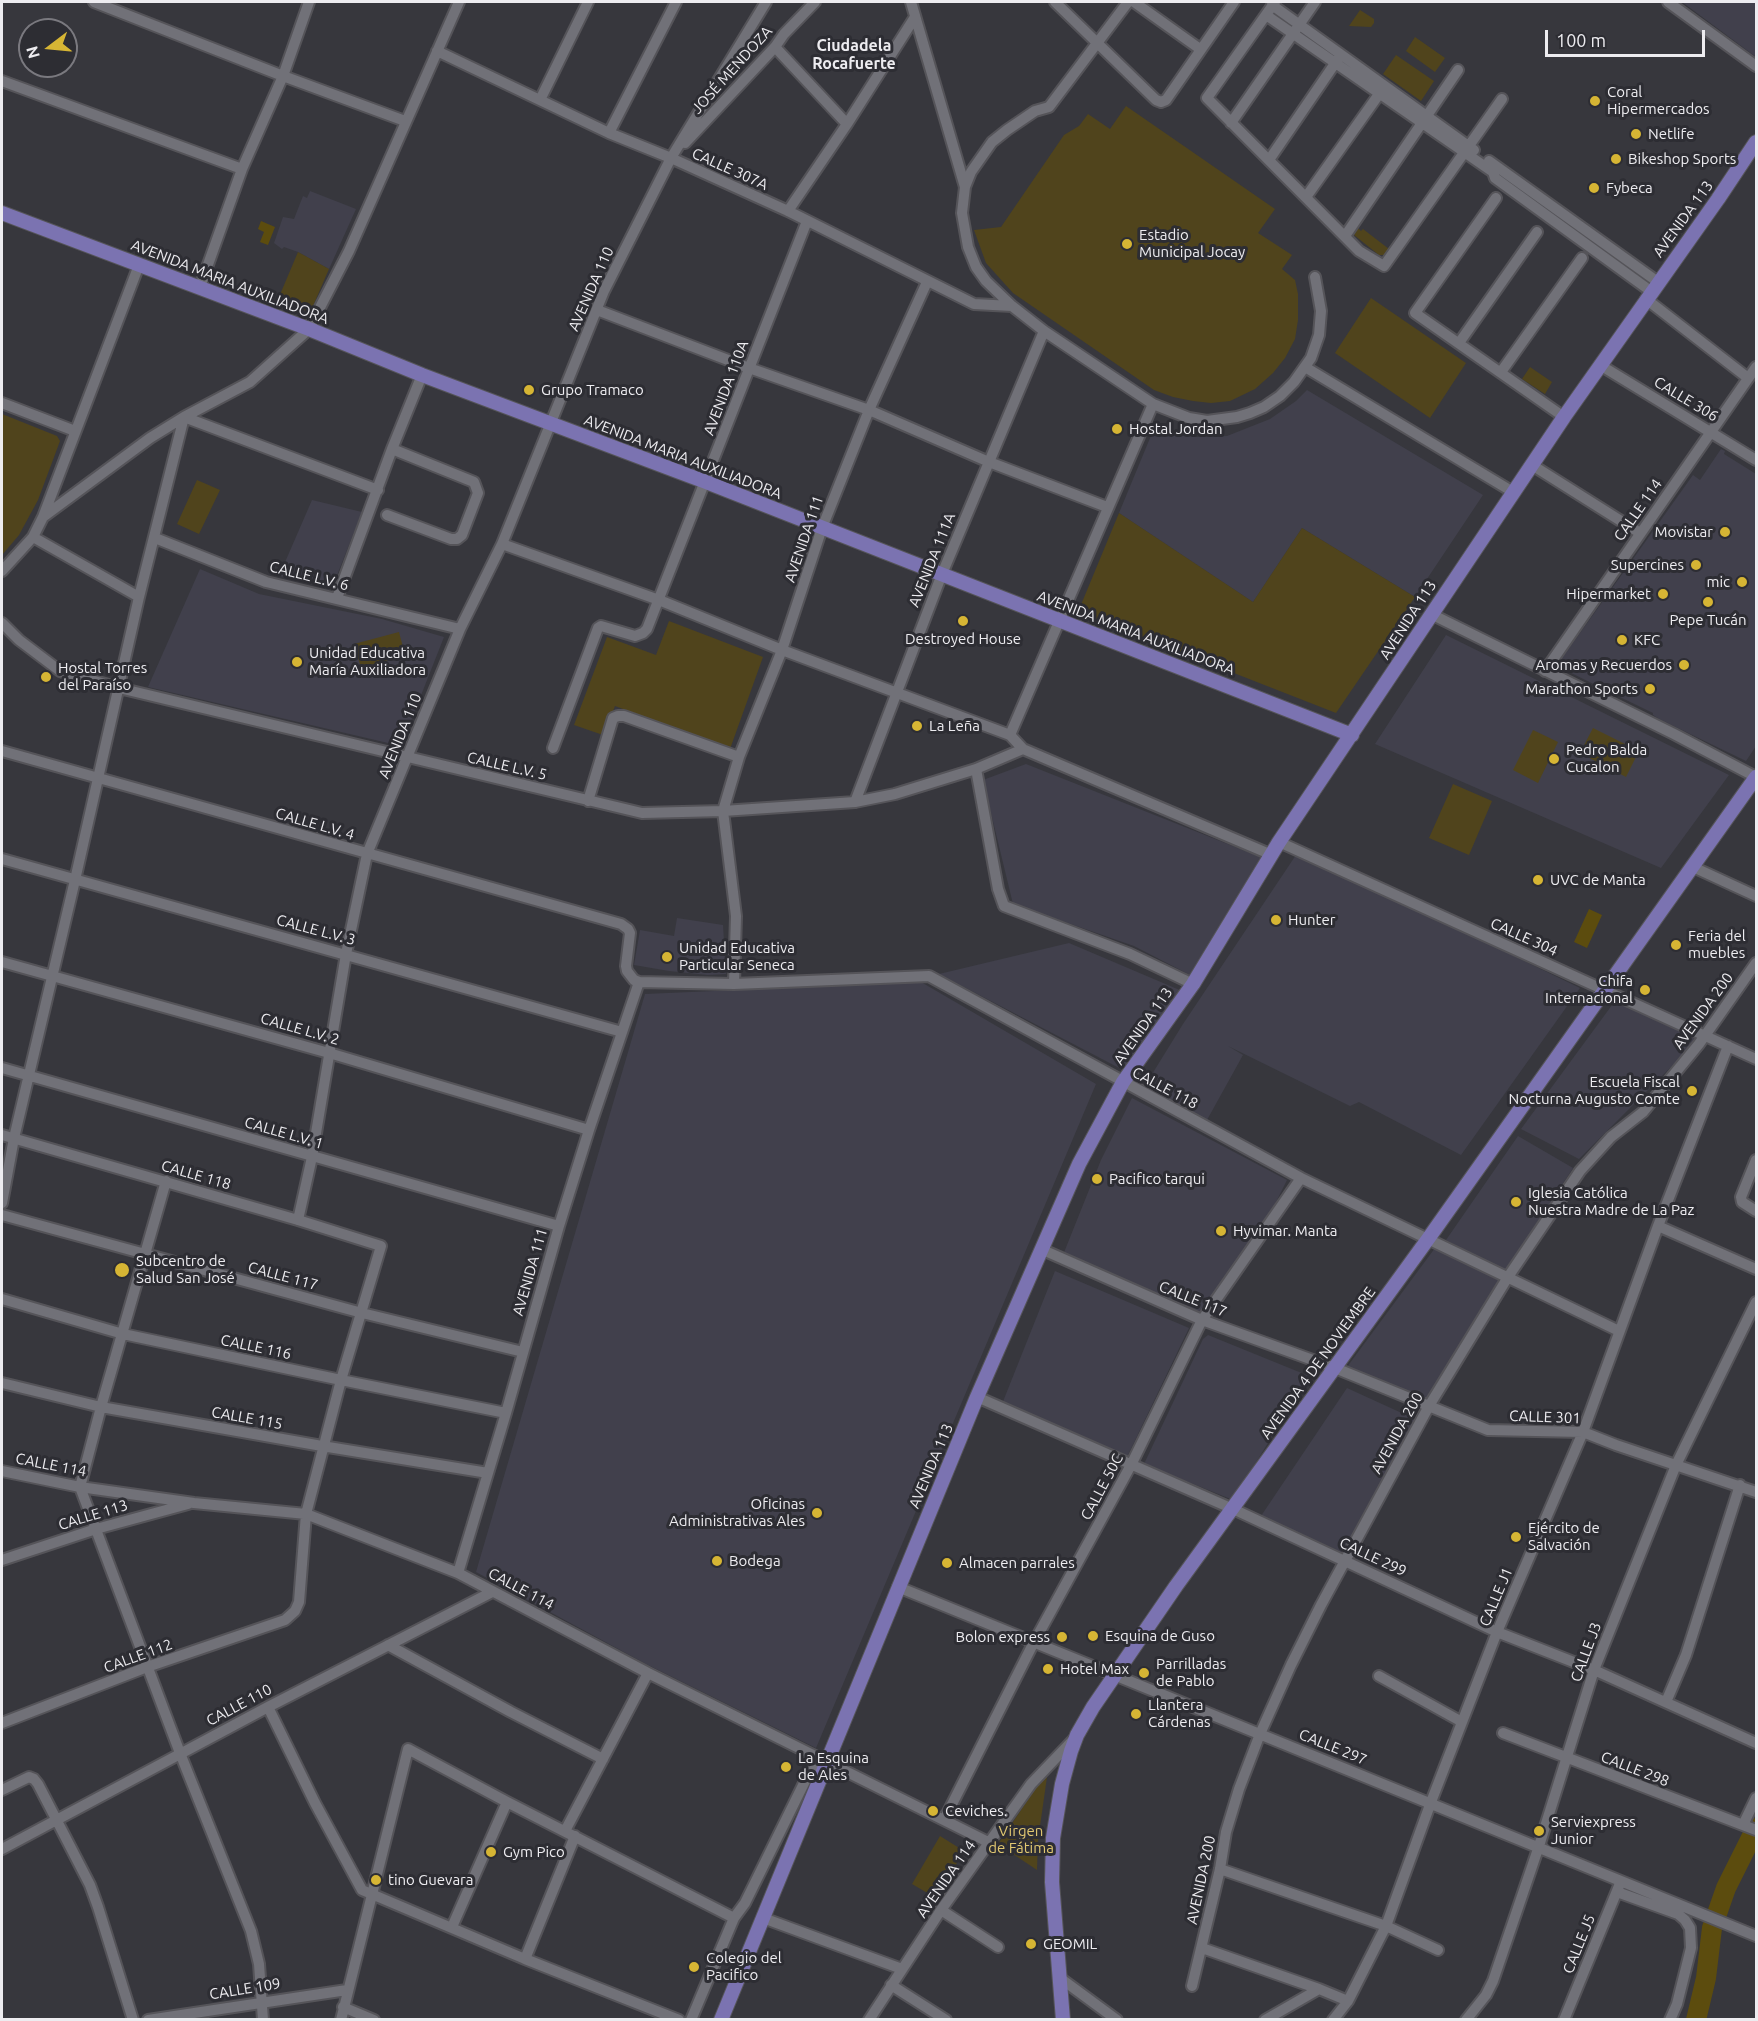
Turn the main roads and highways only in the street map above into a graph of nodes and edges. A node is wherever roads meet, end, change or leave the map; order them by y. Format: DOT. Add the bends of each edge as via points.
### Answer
graph roads {
  1 [pos="1756,142"];
  2 [pos="2,213"];
  3 [pos="1352,735"];
  4 [pos="1756,777"];
  5 [pos="721,2019"];
  6 [pos="1063,2019"];
  1 -- 3 [label="main road, AVENIDA 113" via="1564,417"];
  2 -- 3 [label="main road, AVENIDA MARIA AUXILIADORA"];
  3 -- 5 [label="main road, AVENIDA 113" via="1279,842 1193,984 1123,1083 1079,1164 977,1397"];
  4 -- 6 [label="main road, AVENIDA 4 DE NOVIEMBRE" via="1176,1586 1077,1735 1062,1784 1053,1838 1052,1882"];
}
